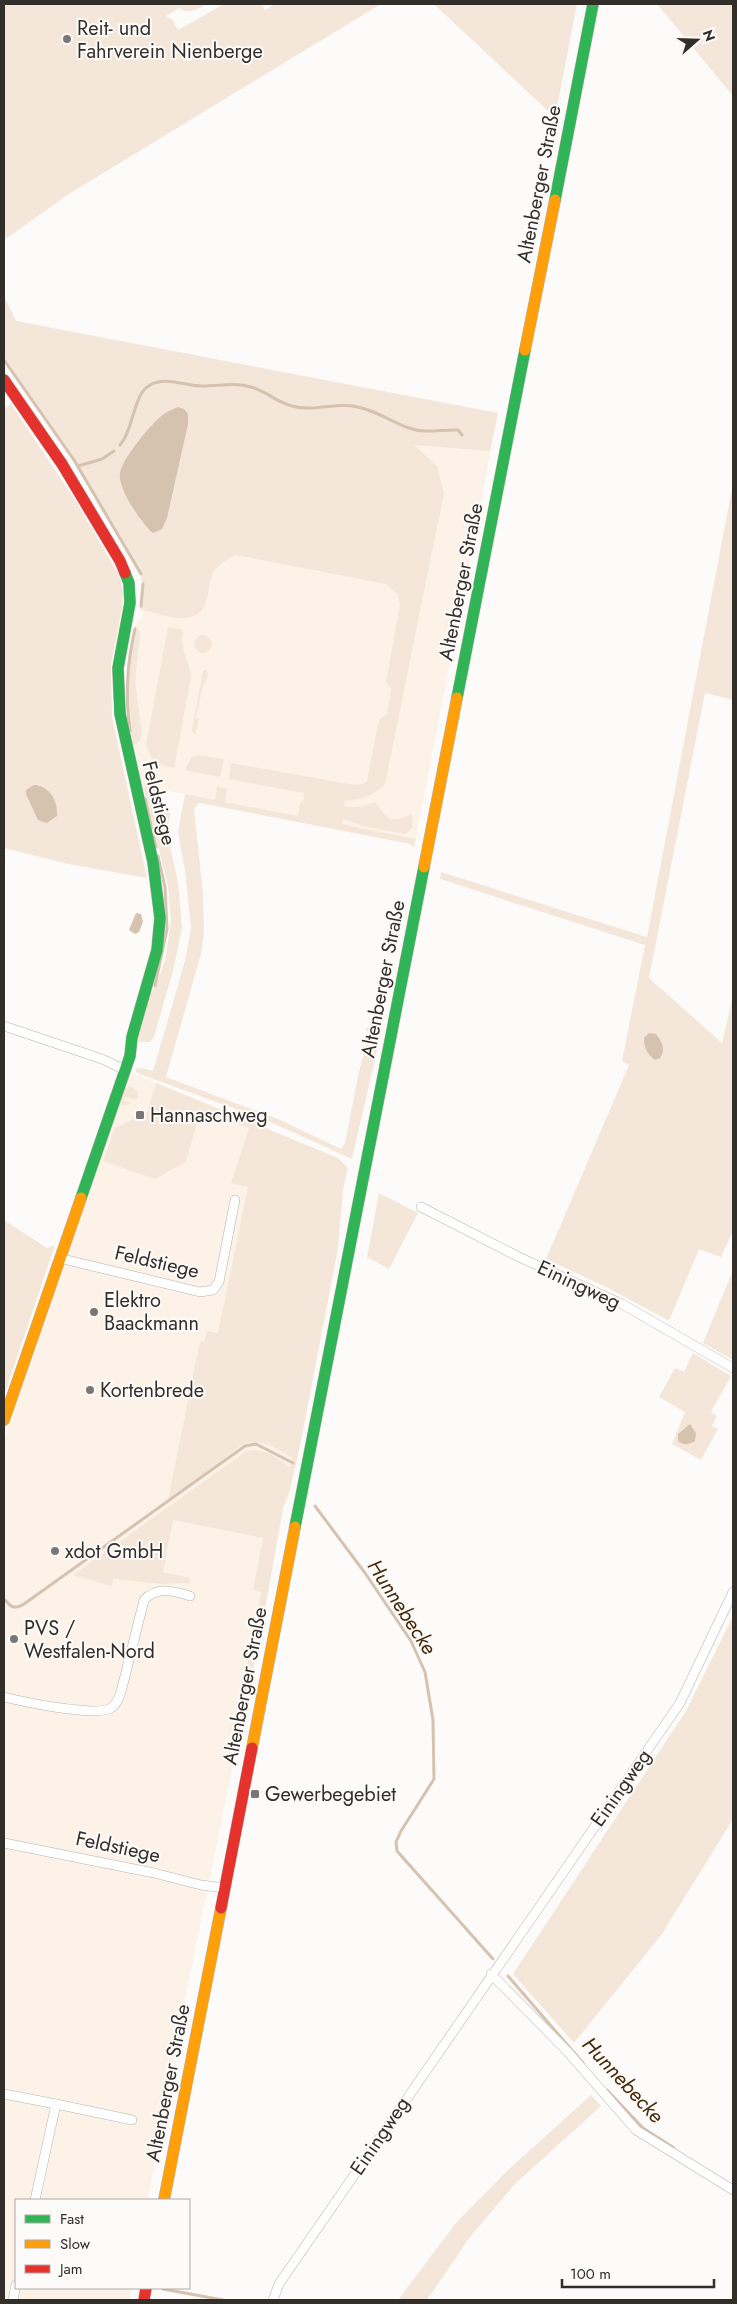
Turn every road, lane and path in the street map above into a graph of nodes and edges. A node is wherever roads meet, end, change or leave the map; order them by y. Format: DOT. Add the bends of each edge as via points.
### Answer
graph roads {
  1 [pos="593,4"];
  2 [pos="4,380"];
  3 [pos="4,1026"];
  4 [pos="125,1070"];
  5 [pos="235,1200"];
  6 [pos="422,1207"];
  7 [pos="59,1258"];
  8 [pos="733,1368"];
  9 [pos="4,1420"];
  10 [pos="733,1592"];
  11 [pos="190,1596"];
  12 [pos="4,1697"];
  13 [pos="4,1843"];
  14 [pos="225,1888"];
  15 [pos="492,1974"];
  16 [pos="4,2094"];
  17 [pos="56,2104"];
  18 [pos="132,2120"];
  19 [pos="733,2190"];
  20 [pos="35,2199"];
  21 [pos="164,2199"];
  22 [pos="272,2300"];
  1 -- 14 [label="main road, Altenberger Straße"];
  2 -- 4 [label="main road, Feldstiege" via="62,464 114,551 123,567 130,592 118,668 120,714 153,862 160,918 157,950"];
  3 -- 4 [label="street"];
  4 -- 7 [label="main road, Feldstiege"];
  5 -- 7 [label="street, Feldstiege" via="219,1282 212,1290 200,1292"];
  6 -- 8 [label="street, Einingweg" via="519,1257 622,1304"];
  7 -- 9 [label="main road, Feldstiege"];
  10 -- 15 [label="street, Einingweg" via="680,1703"];
  11 -- 12 [label="street" via="169,1590 158,1591 144,1600 121,1692 110,1708 86,1710"];
  13 -- 14 [label="street, Feldstiege"];
  14 -- 21 [label="main road, Altenberger Straße"];
  15 -- 19 [label="street" via="636,2130"];
  15 -- 22 [label="street, Einingweg" via="279,2284"];
  16 -- 17 [label="street"];
  17 -- 18 [label="street"];
  17 -- 20 [label="street"];
}
